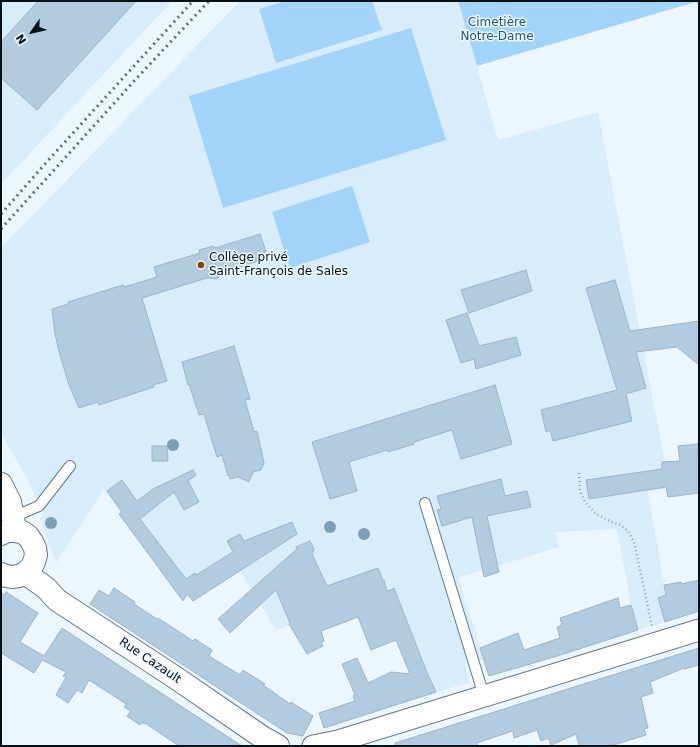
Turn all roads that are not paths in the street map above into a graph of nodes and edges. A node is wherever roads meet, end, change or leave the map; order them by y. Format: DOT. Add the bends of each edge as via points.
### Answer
graph roads {
  1 [pos="70,466"];
  2 [pos="1,484"];
  3 [pos="425,503"];
  4 [pos="10,527"];
  5 [pos="26,573"];
  6 [pos="1,574"];
  7 [pos="699,630"];
  8 [pos="484,696"];
  9 [pos="336,743"];
  10 [pos="278,746"];
  11 [pos="313,746"];
  1 -- 4 [label="lane" via="39,506"];
  2 -- 4 [label="street" via="10,502"];
  3 -- 8 [label="lane"];
  4 -- 5 [label="street" via="28,536 35,548 34,562"];
  5 -- 6 [label="street" via="12,577"];
  5 -- 10 [label="street, Rue Cazault" via="57,600"];
  7 -- 8 [label="street"];
  8 -- 9 [label="street"];
  9 -- 11 [label="street"];
}
